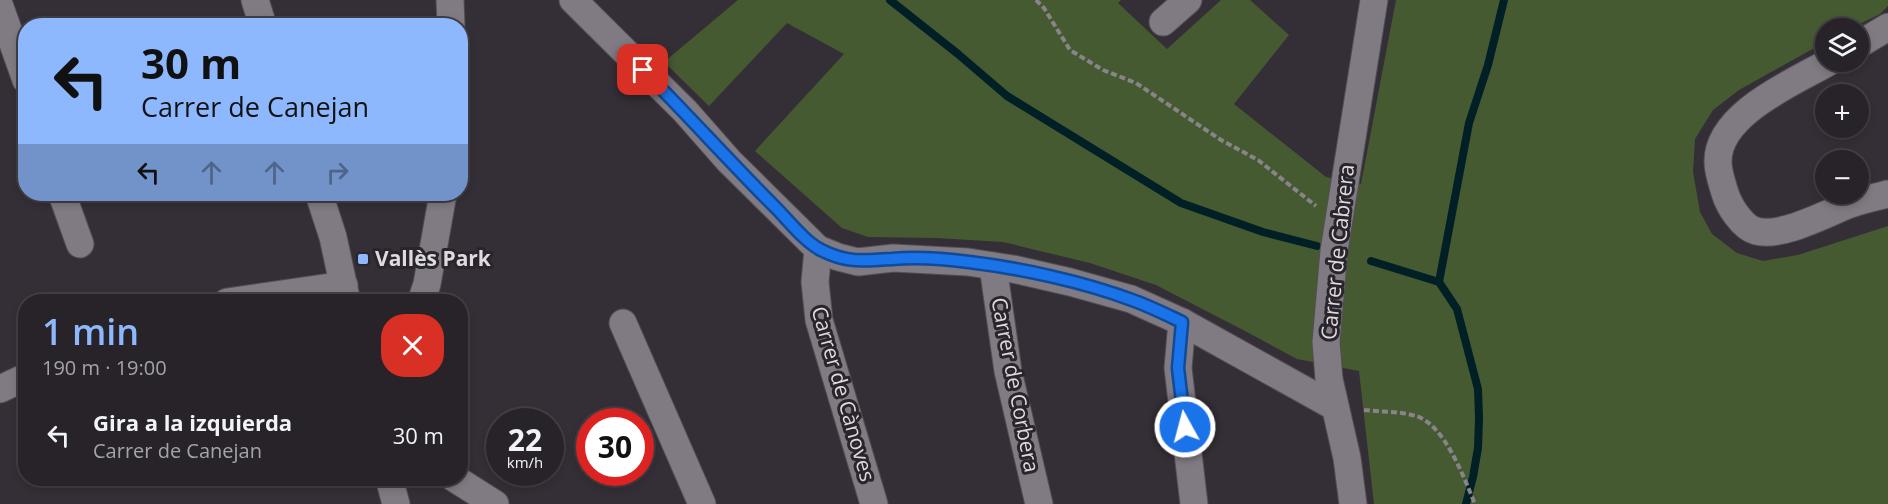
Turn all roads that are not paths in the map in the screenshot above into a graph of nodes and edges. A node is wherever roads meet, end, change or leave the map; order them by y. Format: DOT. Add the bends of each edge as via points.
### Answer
graph roads {
  1 [pos="255,0"];
  2 [pos="450,0"];
  3 [pos="573,0"];
  4 [pos="1188,0"];
  5 [pos="1374,0"];
  6 [pos="0,7"];
  7 [pos="261,18"];
  8 [pos="451,18"];
  9 [pos="1163,22"];
  10 [pos="1888,27"];
  11 [pos="1869,38"];
  12 [pos="18,58"];
  13 [pos="1815,70"];
  14 [pos="1888,194"];
  15 [pos="65,201"];
  16 [pos="321,201"];
  17 [pos="442,201"];
  18 [pos="80,244"];
  19 [pos="818,249"];
  20 [pos="993,266"];
  21 [pos="345,293"];
  22 [pos="424,294"];
  23 [pos="1182,322"];
  24 [pos="623,323"];
  25 [pos="18,381"];
  26 [pos="0,389"];
  27 [pos="1335,407"];
  28 [pos="391,486"];
  29 [pos="467,486"];
  30 [pos="396,504"];
  31 [pos="495,504"];
  32 [pos="702,504"];
  33 [pos="874,504"];
  34 [pos="1039,504"];
  35 [pos="1194,504"];
  36 [pos="1353,504"];
  1 -- 7 [label="street"];
  2 -- 8 [label="street"];
  3 -- 19 [label="street"];
  4 -- 9 [label="street"];
  5 -- 27 [label="street, Carrer de Cabrera" via="1329,296 1326,342"];
  6 -- 12 [label="street"];
  10 -- 11 [label="street"];
  13 -- 14 [label="street" via="1761,100 1738,118 1725,136 1718,160 1727,198 1745,224 1757,231 1772,231 1796,227 1850,204"];
  15 -- 18 [label="street"];
  16 -- 21 [label="street"];
  17 -- 22 [label="street"];
  19 -- 20 [label="street" via="858,262 893,258"];
  19 -- 33 [label="street, Carrer de Cànoves" via="815,282 819,320"];
  20 -- 23 [label="street" via="1101,290"];
  20 -- 34 [label="street, Carrer de Corbera" via="1008,371"];
  23 -- 27 [label="street"];
  23 -- 35 [label="street" via="1178,368"];
  24 -- 32 [label="street"];
  25 -- 26 [label="street"];
  27 -- 36 [label="street, Carrer de Cabrera"];
  28 -- 30 [label="street"];
  29 -- 31 [label="street"];
}
